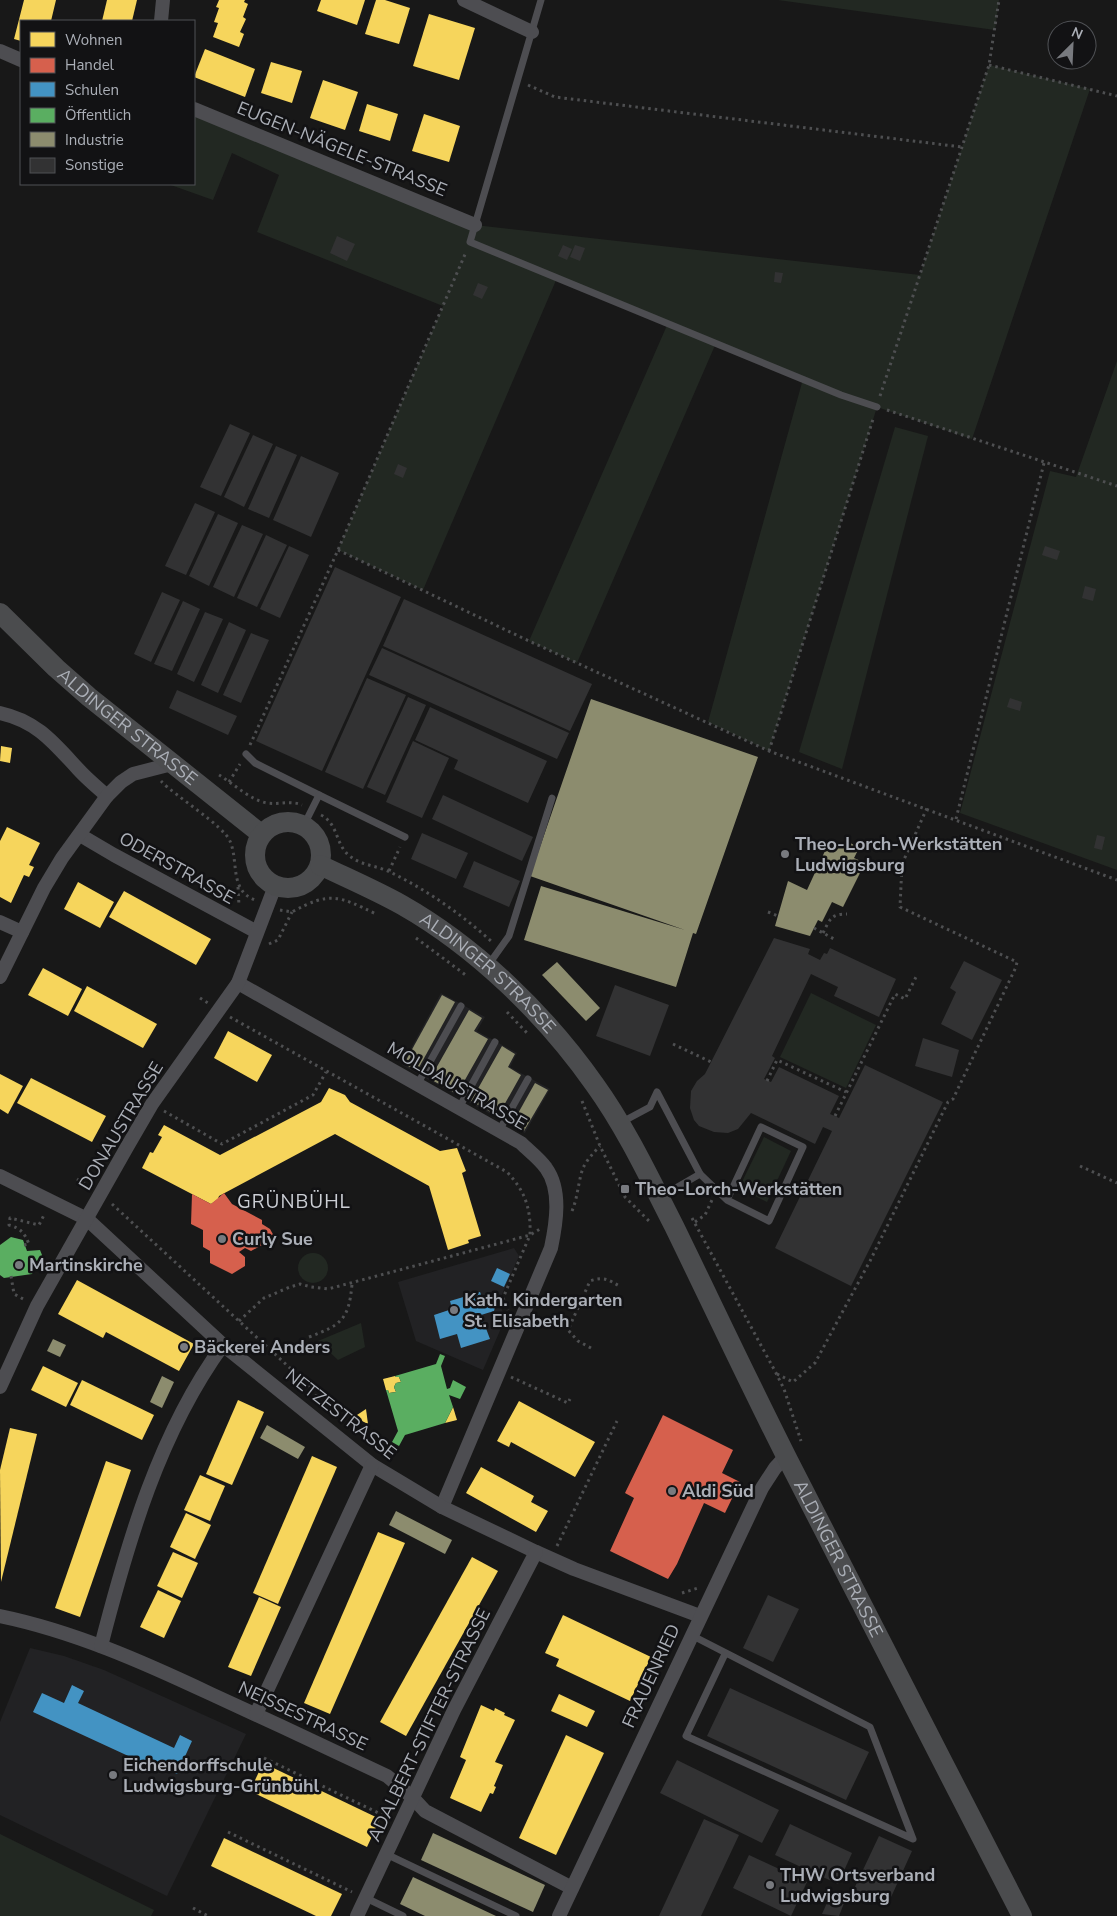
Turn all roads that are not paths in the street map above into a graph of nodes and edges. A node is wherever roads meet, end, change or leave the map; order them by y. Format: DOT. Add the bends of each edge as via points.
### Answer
graph roads {
  1 [pos="163,0"];
  2 [pos="464,0"];
  3 [pos="541,0"];
  4 [pos="161,20"];
  5 [pos="532,32"];
  6 [pos="0,51"];
  7 [pos="20,60"];
  8 [pos="195,108"];
  9 [pos="476,225"];
  10 [pos="877,407"];
  11 [pos="0,613"];
  12 [pos="0,713"];
  13 [pos="246,754"];
  14 [pos="172,764"];
  15 [pos="319,795"];
  16 [pos="107,796"];
  17 [pos="552,798"];
  18 [pos="304,825"];
  19 [pos="80,834"];
  20 [pos="261,834"];
  21 [pos="405,837"];
  22 [pos="320,865"];
  23 [pos="275,886"];
  24 [pos="0,922"];
  25 [pos="22,932"];
  26 [pos="257,932"];
  27 [pos="487,966"];
  28 [pos="0,978"];
  29 [pos="238,983"];
  30 [pos="461,1006"];
  31 [pos="495,1042"];
  32 [pos="528,1079"];
  33 [pos="417,1085"];
  34 [pos="459,1108"];
  35 [pos="619,1123"];
  36 [pos="499,1131"];
  37 [pos="700,1174"];
  38 [pos="0,1176"];
  39 [pos="660,1198"];
  40 [pos="727,1200"];
  41 [pos="87,1219"];
  42 [pos="223,1345"];
  43 [pos="0,1387"];
  44 [pos="786,1456"];
  45 [pos="372,1465"];
  46 [pos="442,1507"];
  47 [pos="536,1552"];
  48 [pos="0,1616"];
  49 [pos="700,1616"];
  50 [pos="691,1635"];
  51 [pos="101,1646"];
  52 [pos="725,1654"];
  53 [pos="256,1714"];
  54 [pos="413,1798"];
  55 [pos="386,1854"];
  56 [pos="572,1888"];
  57 [pos="366,1898"];
  58 [pos="357,1916"];
  59 [pos="403,1916"];
  60 [pos="516,1916"];
  61 [pos="558,1916"];
  62 [pos="1022,1916"];
  1 -- 4 [label="street"];
  2 -- 5 [label="street"];
  3 -- 5 [label="lane"];
  5 -- 9 [label="lane"];
  6 -- 7 [label="street"];
  8 -- 9 [label="street, EUGEN-NÄGELE-STRASSE"];
  9 -- 10 [label="lane" via="470,242"];
  11 -- 14 [label="main road, ALDINGER STRASSE" via="56,668"];
  12 -- 16 [label="street" via="15,716 46,735"];
  13 -- 15 [label="lane" via="255,763"];
  14 -- 16 [label="street" via="133,774"];
  14 -- 20 [label="main road, ALDINGER STRASSE"];
  15 -- 18 [label="lane"];
  15 -- 21 [label="lane"];
  16 -- 19 [label="street"];
  17 -- 27 [label="lane" via="509,936"];
  18 -- 20 [label="main road" via="281,822"];
  18 -- 22 [label="main road" via="320,847"];
  19 -- 25 [label="street" via="44,888"];
  19 -- 26 [label="street, ODERSTRASSE"];
  20 -- 23 [label="main road" via="256,843 255,863 259,873"];
  22 -- 23 [label="main road" via="315,875 302,885"];
  22 -- 27 [label="main road, ALDINGER STRASSE" via="401,904"];
  23 -- 26 [label="street, DONAUSTRASSE"];
  24 -- 25 [label="street"];
  25 -- 28 [label="street"];
  26 -- 29 [label="street, DONAUSTRASSE"];
  27 -- 35 [label="main road, ALDINGER STRASSE" via="562,1042"];
  29 -- 33 [label="street, MOLDAUSTRASSE"];
  29 -- 41 [label="street, DONAUSTRASSE" via="152,1104"];
  30 -- 33 [label="lane"];
  31 -- 34 [label="lane"];
  32 -- 36 [label="lane"];
  33 -- 34 [label="street, MOLDAUSTRASSE"];
  34 -- 36 [label="street, MOLDAUSTRASSE"];
  35 -- 37 [label="lane" via="650,1106 657,1092"];
  35 -- 39 [label="main road, ALDINGER STRASSE"];
  36 -- 46 [label="street, MOLDAUSTRASSE" via="521,1143 547,1169 554,1190 556,1220 551,1248"];
  37 -- 39 [label="lane"];
  37 -- 40 [label="lane"];
  38 -- 41 [label="street, NETZESTRASSE"];
  39 -- 44 [label="main road, ALDINGER STRASSE"];
  40 -- 40 [label="lane" via="769,1221 803,1147 760,1127"];
  41 -- 42 [label="street, NETZESTRASSE"];
  41 -- 43 [label="street, DONAUSTRASSE" via="37,1306"];
  42 -- 45 [label="street, NETZESTRASSE"];
  42 -- 51 [label="street" via="202,1374 171,1434 144,1498"];
  44 -- 49 [label="street, FRAUENRIED" via="762,1488"];
  44 -- 62 [label="main road, ALDINGER STRASSE"];
  45 -- 46 [label="street, NETZESTRASSE"];
  45 -- 53 [label="street"];
  46 -- 47 [label="street, NETZESTRASSE"];
  47 -- 49 [label="street, NETZESTRASSE"];
  47 -- 54 [label="street, ADALBERT-STIFTER-STRASSE" via="454,1710"];
  48 -- 51 [label="street, NEISSESTRASSE"];
  49 -- 50 [label="street, FRAUENRIED"];
  50 -- 52 [label="lane"];
  50 -- 56 [label="street, FRAUENRIED"];
  51 -- 53 [label="street, NEISSESTRASSE"];
  52 -- 52 [label="lane" via="870,1727 913,1839 686,1736"];
  53 -- 54 [label="street, NEISSESTRASSE" via="387,1776"];
  54 -- 55 [label="street, ADALBERT-STIFTER-STRASSE"];
  54 -- 56 [label="street, NEISSESTRASSE" via="424,1810"];
  55 -- 57 [label="street, ADALBERT-STIFTER-STRASSE"];
  55 -- 60 [label="lane"];
  56 -- 61 [label="street, FRAUENRIED"];
  57 -- 58 [label="street, ADALBERT-STIFTER-STRASSE"];
  57 -- 59 [label="lane"];
}
